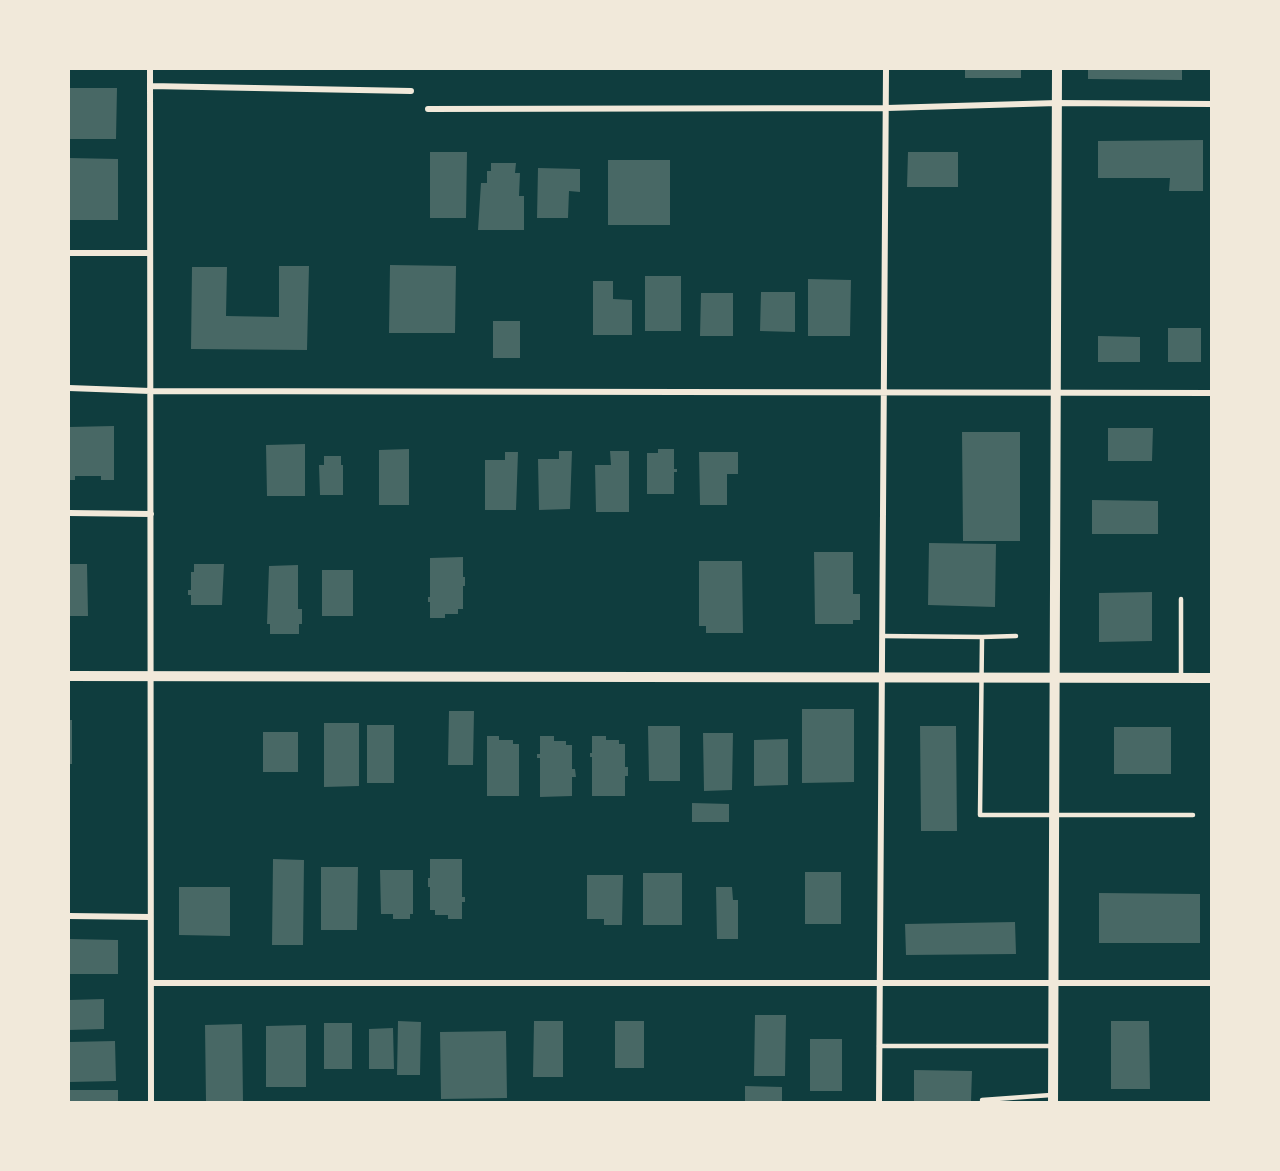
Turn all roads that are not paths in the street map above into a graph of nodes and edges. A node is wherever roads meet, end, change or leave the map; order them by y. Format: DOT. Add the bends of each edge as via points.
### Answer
graph roads {
  1 [pos="150,69"];
  2 [pos="886,69"];
  3 [pos="1057,69"];
  4 [pos="150,86"];
  5 [pos="411,91"];
  6 [pos="1057,103"];
  7 [pos="1211,104"];
  8 [pos="887,108"];
  9 [pos="428,109"];
  10 [pos="69,253"];
  11 [pos="150,253"];
  12 [pos="69,388"];
  13 [pos="150,391"];
  14 [pos="884,392"];
  15 [pos="1055,392"];
  16 [pos="1211,393"];
  17 [pos="69,513"];
  18 [pos="151,514"];
  19 [pos="1181,600"];
  20 [pos="882,636"];
  21 [pos="1016,636"];
  22 [pos="982,637"];
  23 [pos="69,676"];
  24 [pos="152,676"];
  25 [pos="882,677"];
  26 [pos="981,678"];
  27 [pos="1055,678"];
  28 [pos="1181,678"];
  29 [pos="1211,678"];
  30 [pos="1054,815"];
  31 [pos="1193,815"];
  32 [pos="69,916"];
  33 [pos="150,917"];
  34 [pos="878,982"];
  35 [pos="1054,982"];
  36 [pos="152,983"];
  37 [pos="1211,983"];
  38 [pos="879,1046"];
  39 [pos="1053,1046"];
  40 [pos="1053,1099"];
  41 [pos="982,1100"];
  42 [pos="152,1102"];
  43 [pos="879,1102"];
  1 -- 4 [label="street"];
  2 -- 8 [label="street"];
  3 -- 6 [label="street"];
  4 -- 5 [label="street"];
  4 -- 11 [label="street"];
  6 -- 7 [label="street"];
  6 -- 8 [label="street"];
  6 -- 15 [label="street"];
  8 -- 9 [label="street"];
  8 -- 14 [label="street"];
  10 -- 11 [label="street"];
  11 -- 13 [label="street"];
  12 -- 13 [label="street"];
  13 -- 14 [label="street"];
  13 -- 18 [label="street"];
  14 -- 15 [label="street"];
  14 -- 20 [label="street"];
  15 -- 16 [label="street"];
  15 -- 27 [label="street"];
  17 -- 18 [label="street"];
  18 -- 24 [label="street"];
  19 -- 28 [label="lane"];
  20 -- 22 [label="lane"];
  20 -- 25 [label="street"];
  21 -- 22 [label="lane"];
  22 -- 26 [label="lane"];
  23 -- 24 [label="street"];
  24 -- 25 [label="street"];
  24 -- 33 [label="street"];
  25 -- 26 [label="street"];
  25 -- 34 [label="street"];
  26 -- 27 [label="street"];
  26 -- 30 [label="lane" via="980,815"];
  27 -- 28 [label="street"];
  27 -- 30 [label="street"];
  28 -- 29 [label="street"];
  30 -- 31 [label="lane"];
  30 -- 35 [label="street"];
  32 -- 33 [label="street"];
  33 -- 36 [label="street"];
  34 -- 35 [label="street"];
  34 -- 36 [label="street"];
  34 -- 38 [label="street"];
  35 -- 37 [label="street"];
  35 -- 39 [label="street"];
  36 -- 42 [label="street"];
  38 -- 39 [label="lane"];
  38 -- 43 [label="street"];
  39 -- 40 [label="street"];
  40 -- 41 [label="lane"];
}
